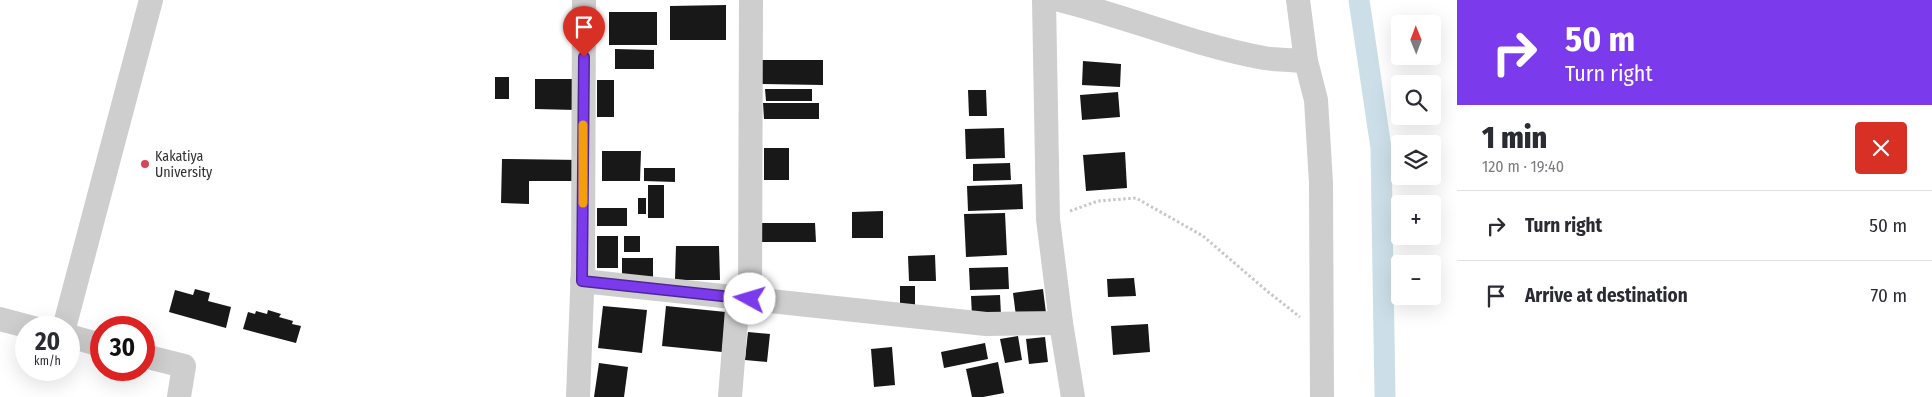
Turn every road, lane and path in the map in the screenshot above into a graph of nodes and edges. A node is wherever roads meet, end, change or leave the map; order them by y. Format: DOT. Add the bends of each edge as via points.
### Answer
graph roads {
  1 [pos="151,0"];
  2 [pos="584,0"];
  3 [pos="751,0"];
  4 [pos="1044,0"];
  5 [pos="1060,0"];
  6 [pos="1298,0"];
  7 [pos="1306,61"];
  8 [pos="1048,219"];
  9 [pos="582,281"];
  10 [pos="744,298"];
  11 [pos="67,316"];
  12 [pos="1302,318"];
  13 [pos="0,319"];
  14 [pos="15,323"];
  15 [pos="1061,323"];
  16 [pos="155,359"];
  17 [pos="179,397"];
  18 [pos="578,397"];
  19 [pos="730,397"];
  20 [pos="1073,397"];
  21 [pos="1322,397"];
  1 -- 11 [label="street"];
  2 -- 9 [label="street"];
  3 -- 10 [label="street"];
  4 -- 8 [label="street"];
  5 -- 7 [label="street" via="1242,53"];
  6 -- 7 [label="street"];
  7 -- 21 [label="street" via="1316,100 1321,183"];
  8 -- 12 [label="path" via="1098,201 1136,198 1203,236"];
  8 -- 15 [label="street"];
  9 -- 10 [label="street"];
  9 -- 18 [label="street"];
  10 -- 15 [label="street" via="986,324"];
  10 -- 19 [label="street"];
  13 -- 14 [label="street"];
  15 -- 20 [label="street"];
  16 -- 17 [label="street" via="184,366"];
}
